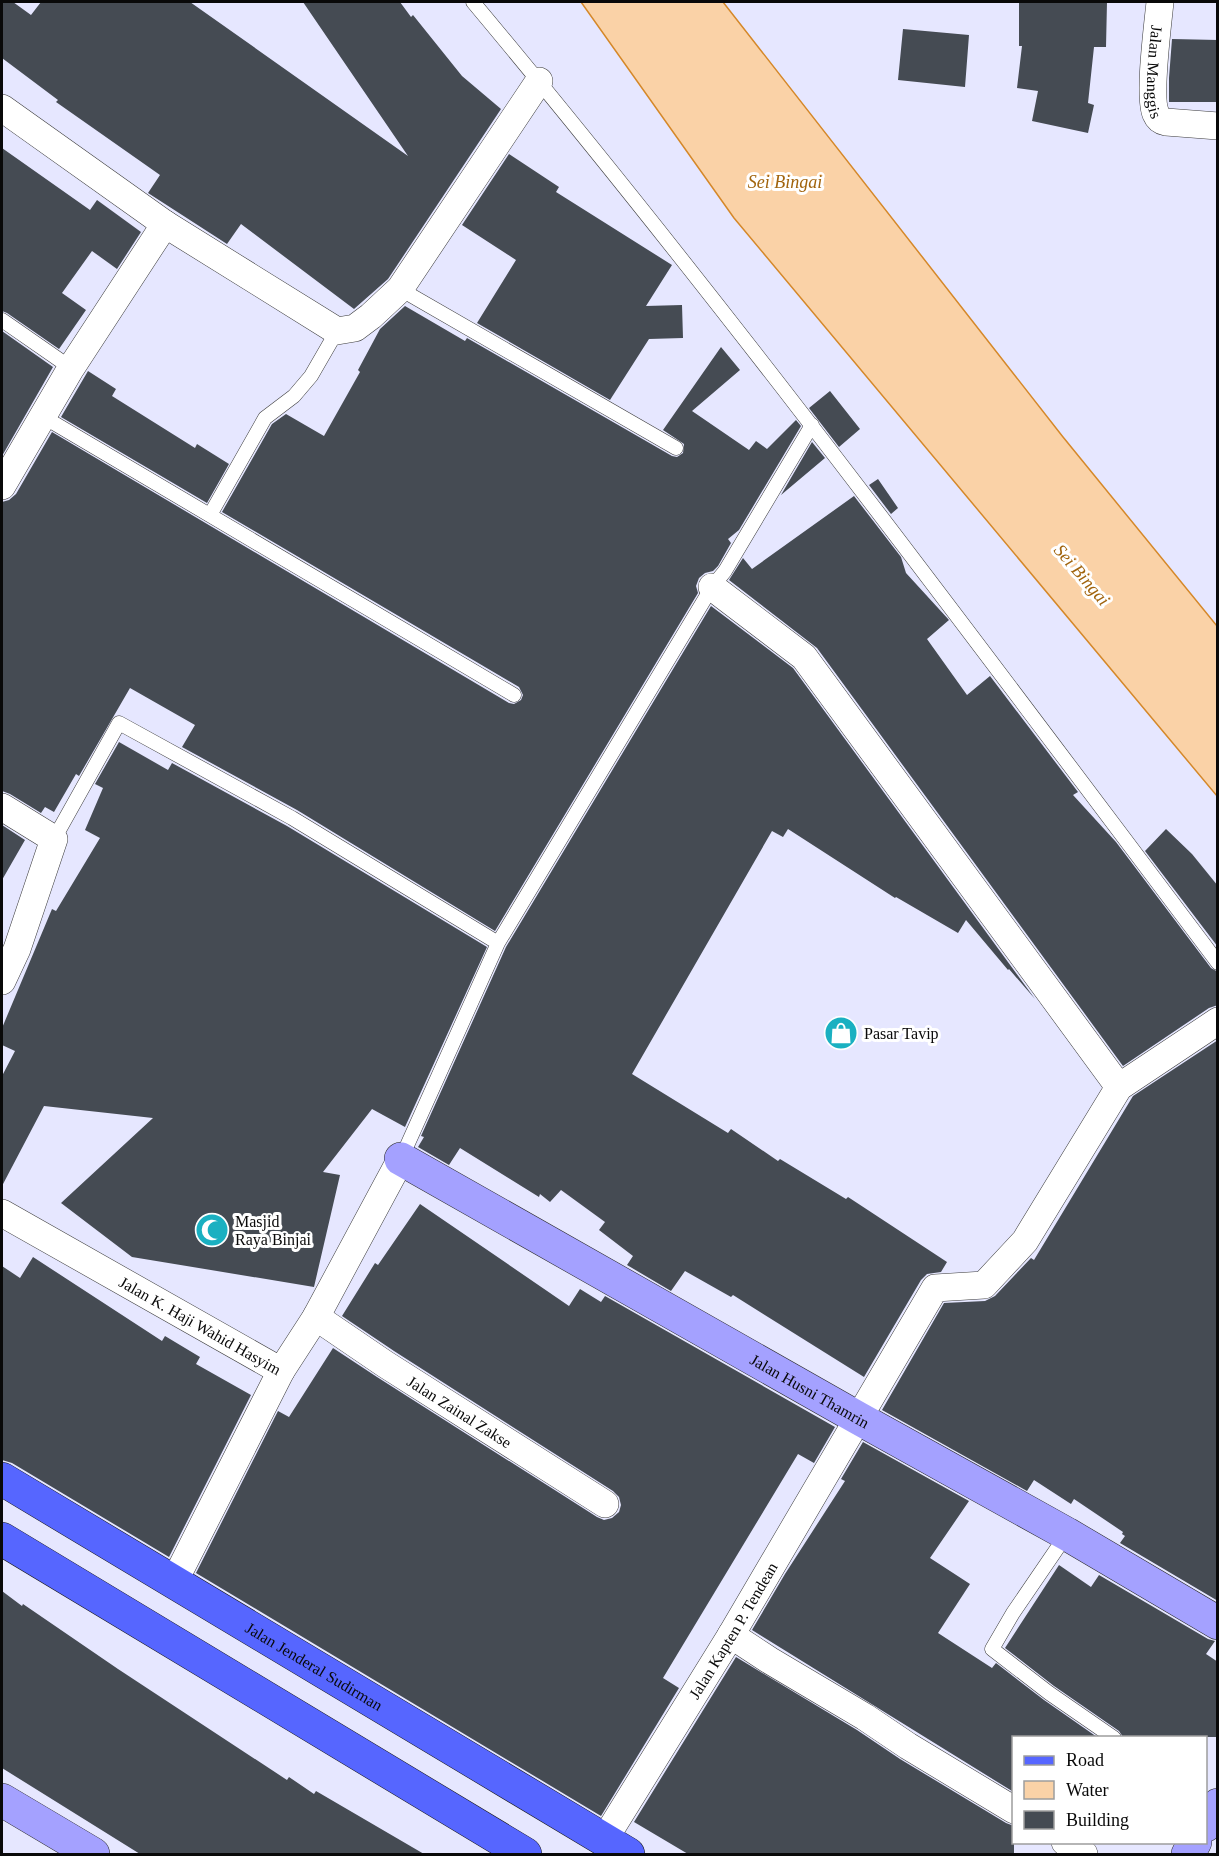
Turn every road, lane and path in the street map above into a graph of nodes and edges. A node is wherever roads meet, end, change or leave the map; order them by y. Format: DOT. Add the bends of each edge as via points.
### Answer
graph roads {
  1 [pos="473,2"];
  2 [pos="1160,2"];
  3 [pos="539,81"];
  4 [pos="2,108"];
  5 [pos="1218,126"];
  6 [pos="165,224"];
  7 [pos="400,289"];
  8 [pos="2,320"];
  9 [pos="338,331"];
  10 [pos="71,368"];
  11 [pos="42,416"];
  12 [pos="812,425"];
  13 [pos="676,448"];
  14 [pos="2,486"];
  15 [pos="210,516"];
  16 [pos="712,587"];
  17 [pos="514,694"];
  18 [pos="2,807"];
  19 [pos="54,839"];
  20 [pos="498,943"];
  21 [pos="1218,963"];
  22 [pos="2,981"];
  23 [pos="1218,1021"];
  24 [pos="1119,1087"];
  25 [pos="401,1159"];
  26 [pos="2,1213"];
  27 [pos="316,1317"];
  28 [pos="281,1371"];
  29 [pos="858,1418"];
  30 [pos="2,1479"];
  31 [pos="605,1504"];
  32 [pos="1067,1534"];
  33 [pos="2,1539"];
  34 [pos="174,1582"];
  35 [pos="1218,1623"];
  36 [pos="731,1635"];
  37 [pos="265,1636"];
  38 [pos="236,1680"];
  39 [pos="1113,1736"];
  40 [pos="2,1800"];
  41 [pos="1218,1804"];
  42 [pos="1012,1809"];
  43 [pos="1207,1824"];
  44 [pos="1068,1844"];
  45 [pos="616,1847"];
  46 [pos="93,1854"];
  47 [pos="525,1854"];
  48 [pos="1084,1854"];
  1 -- 3 [label="lane"];
  2 -- 5 [label="street, Jalan Manggis" via="1153,98 1156,115 1166,122"];
  3 -- 7 [label="street"];
  3 -- 12 [label="lane"];
  4 -- 6 [label="street"];
  6 -- 9 [label="street"];
  6 -- 10 [label="street"];
  7 -- 9 [label="street" via="355,328"];
  7 -- 13 [label="lane"];
  8 -- 10 [label="lane"];
  9 -- 15 [label="lane" via="311,376 294,396 265,418"];
  10 -- 11 [label="street"];
  11 -- 14 [label="street"];
  11 -- 15 [label="lane"];
  12 -- 16 [label="lane"];
  12 -- 21 [label="lane"];
  15 -- 17 [label="lane"];
  16 -- 20 [label="lane"];
  16 -- 24 [label="street" via="804,657"];
  18 -- 19 [label="street"];
  19 -- 20 [label="lane" via="119,723 292,818"];
  19 -- 22 [label="street" via="17,949"];
  20 -- 25 [label="lane"];
  23 -- 24 [label="street"];
  24 -- 29 [label="street, Jalan Kapten P. Tendean" via="1025,1241 984,1285 935,1288"];
  25 -- 27 [label="street, Jalan K. Haji Wahid Hasyim"];
  25 -- 29 [label="street, Jalan Husni Thamrin"];
  26 -- 28 [label="street, Jalan K. Haji Wahid Hasyim"];
  27 -- 28 [label="street, Jalan K. Haji Wahid Hasyim"];
  27 -- 31 [label="street, Jalan Zainal Zakse"];
  28 -- 34 [label="street"];
  29 -- 32 [label="street, Jalan Husni Thamrin"];
  29 -- 36 [label="street, Jalan Kapten P. Tendean"];
  30 -- 34 [label="main road, Jalan Jenderal Sudirman"];
  32 -- 35 [label="street, Jalan Husni Thamrin"];
  32 -- 39 [label="lane" via="992,1649"];
  33 -- 38 [label="main road"];
  34 -- 37 [label="main road, Jalan Jenderal Sudirman"];
  36 -- 42 [label="street"];
  36 -- 45 [label="street, Jalan Kapten P. Tendean"];
  37 -- 38 [label="main road"];
  37 -- 45 [label="main road, Jalan Jenderal Sudirman"];
  38 -- 47 [label="main road"];
  40 -- 46 [label="street"];
  41 -- 43 [label="street"];
  44 -- 48 [label="street"];
}
